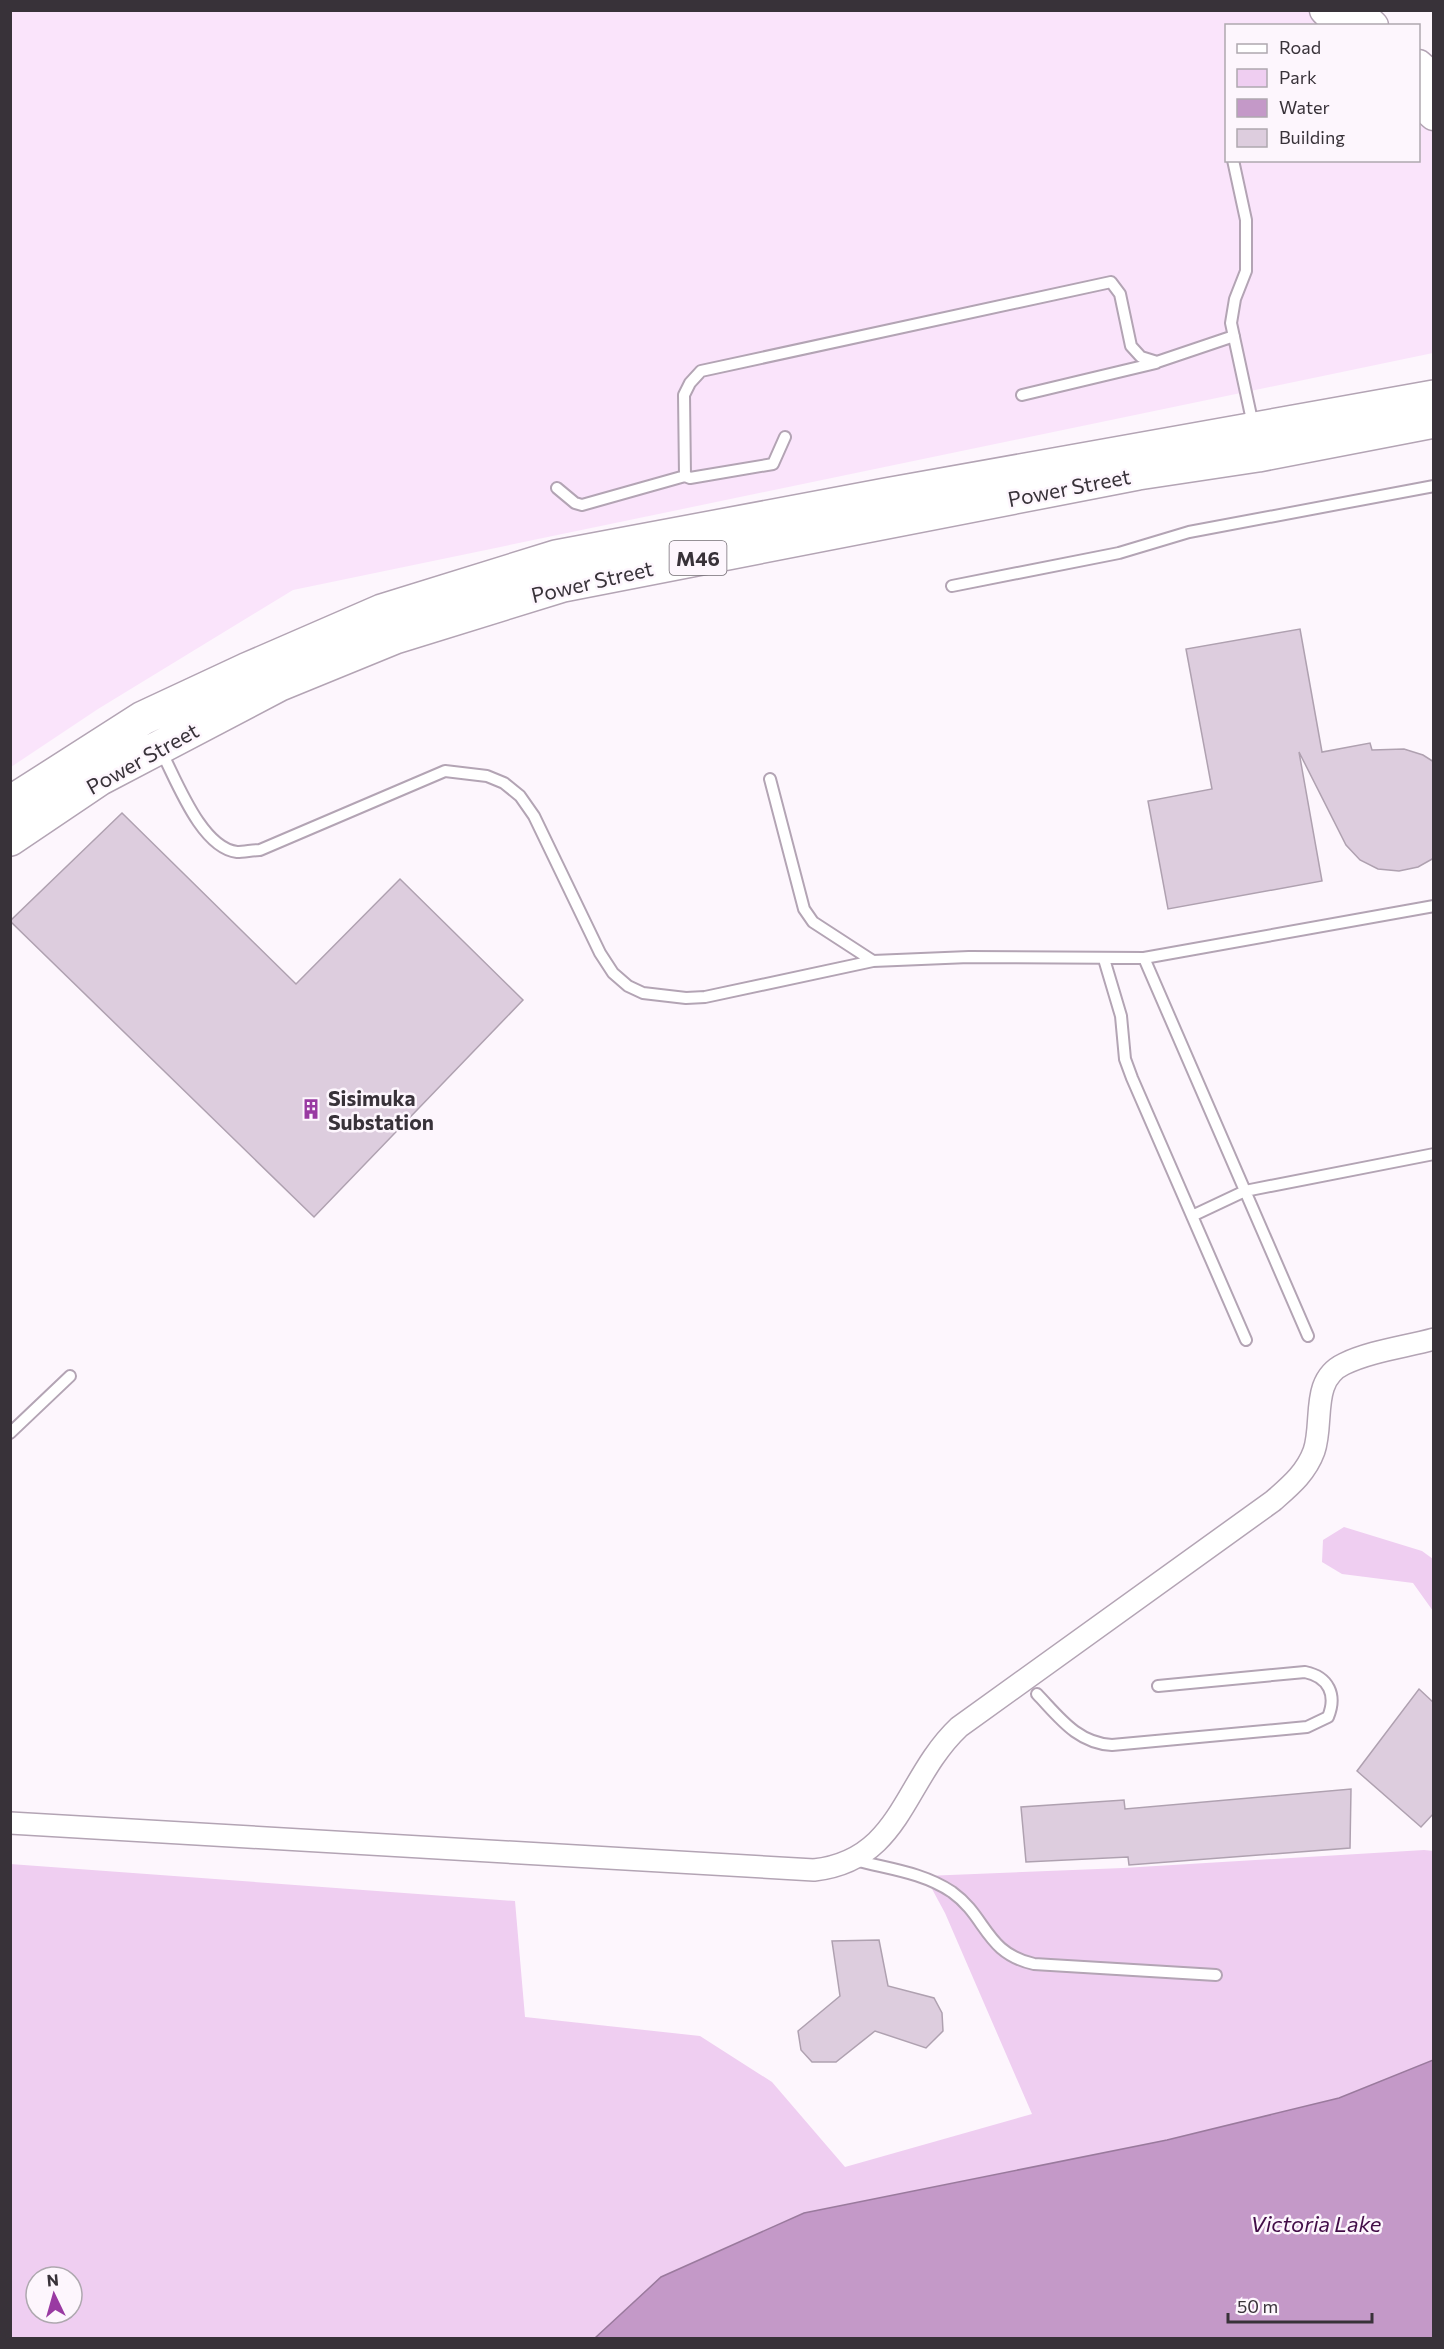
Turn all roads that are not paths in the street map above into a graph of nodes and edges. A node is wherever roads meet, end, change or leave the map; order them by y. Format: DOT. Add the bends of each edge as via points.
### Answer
graph roads {
  1 [pos="1325,10"];
  2 [pos="1356,10"];
  3 [pos="1339,24"];
  4 [pos="1371,24"];
  5 [pos="1420,66"];
  6 [pos="1434,78"];
  7 [pos="1420,101"];
  8 [pos="1434,115"];
  9 [pos="1233,162"];
  10 [pos="1234,336"];
  11 [pos="1157,362"];
  12 [pos="1022,395"];
  13 [pos="1429,404"];
  14 [pos="785,437"];
  15 [pos="1256,442"];
  16 [pos="685,476"];
  17 [pos="1434,486"];
  18 [pos="557,488"];
  19 [pos="952,586"];
  20 [pos="151,732"];
  21 [pos="771,779"];
  22 [pos="10,803"];
  23 [pos="10,839"];
  24 [pos="1434,906"];
  25 [pos="1144,958"];
  26 [pos="1104,959"];
  27 [pos="873,961"];
  28 [pos="1434,1154"];
  29 [pos="1245,1191"];
  30 [pos="1192,1216"];
  31 [pos="1308,1336"];
  32 [pos="1434,1339"];
  33 [pos="1246,1340"];
  34 [pos="70,1376"];
  35 [pos="10,1433"];
  36 [pos="1158,1686"];
  37 [pos="1037,1694"];
  38 [pos="10,1823"];
  39 [pos="855,1860"];
  40 [pos="1216,1975"];
  1 -- 3 [label="main road"];
  2 -- 4 [label="main road"];
  5 -- 6 [label="main road"];
  7 -- 8 [label="main road"];
  9 -- 10 [label="lane" via="1246,220 1246,271 1235,299 1231,323"];
  10 -- 11 [label="lane"];
  10 -- 15 [label="lane"];
  11 -- 12 [label="lane"];
  11 -- 16 [label="lane" via="1141,357 1131,346 1120,294 1111,282 701,371 684,395"];
  13 -- 15 [label="main road, Power Street / M46"];
  14 -- 16 [label="lane" via="773,464"];
  15 -- 20 [label="main road, Power Street / M46" via="889,508 556,557 389,624"];
  16 -- 18 [label="lane" via="582,505"];
  17 -- 19 [label="lane" via="1189,532 1119,553"];
  20 -- 22 [label="main road, Power Street / M46"];
  20 -- 23 [label="main road, Power Street / M46" via="99,779"];
  20 -- 27 [label="lane" via="200,825 215,842 235,852 260,850 445,771 486,776 504,783 520,796 534,816 613,973 643,993 705,998"];
  21 -- 27 [label="lane" via="804,909 813,922"];
  24 -- 25 [label="lane"];
  25 -- 26 [label="lane"];
  25 -- 29 [label="lane"];
  26 -- 27 [label="lane" via="969,957"];
  26 -- 30 [label="lane" via="1121,1016 1125,1059"];
  28 -- 29 [label="lane"];
  29 -- 30 [label="lane"];
  29 -- 31 [label="lane"];
  30 -- 33 [label="lane"];
  32 -- 39 [label="street" via="1360,1358 1332,1372 1319,1401 1314,1451 1296,1481 1274,1501 959,1727 932,1756 879,1841"];
  34 -- 35 [label="lane"];
  36 -- 37 [label="lane" via="1305,1672 1327,1683 1333,1705 1328,1717 1307,1727 1112,1746 1096,1744 1073,1732"];
  38 -- 39 [label="street" via="814,1870"];
  39 -- 40 [label="lane" via="917,1874 950,1891 962,1900 999,1949 1018,1960"];
}
